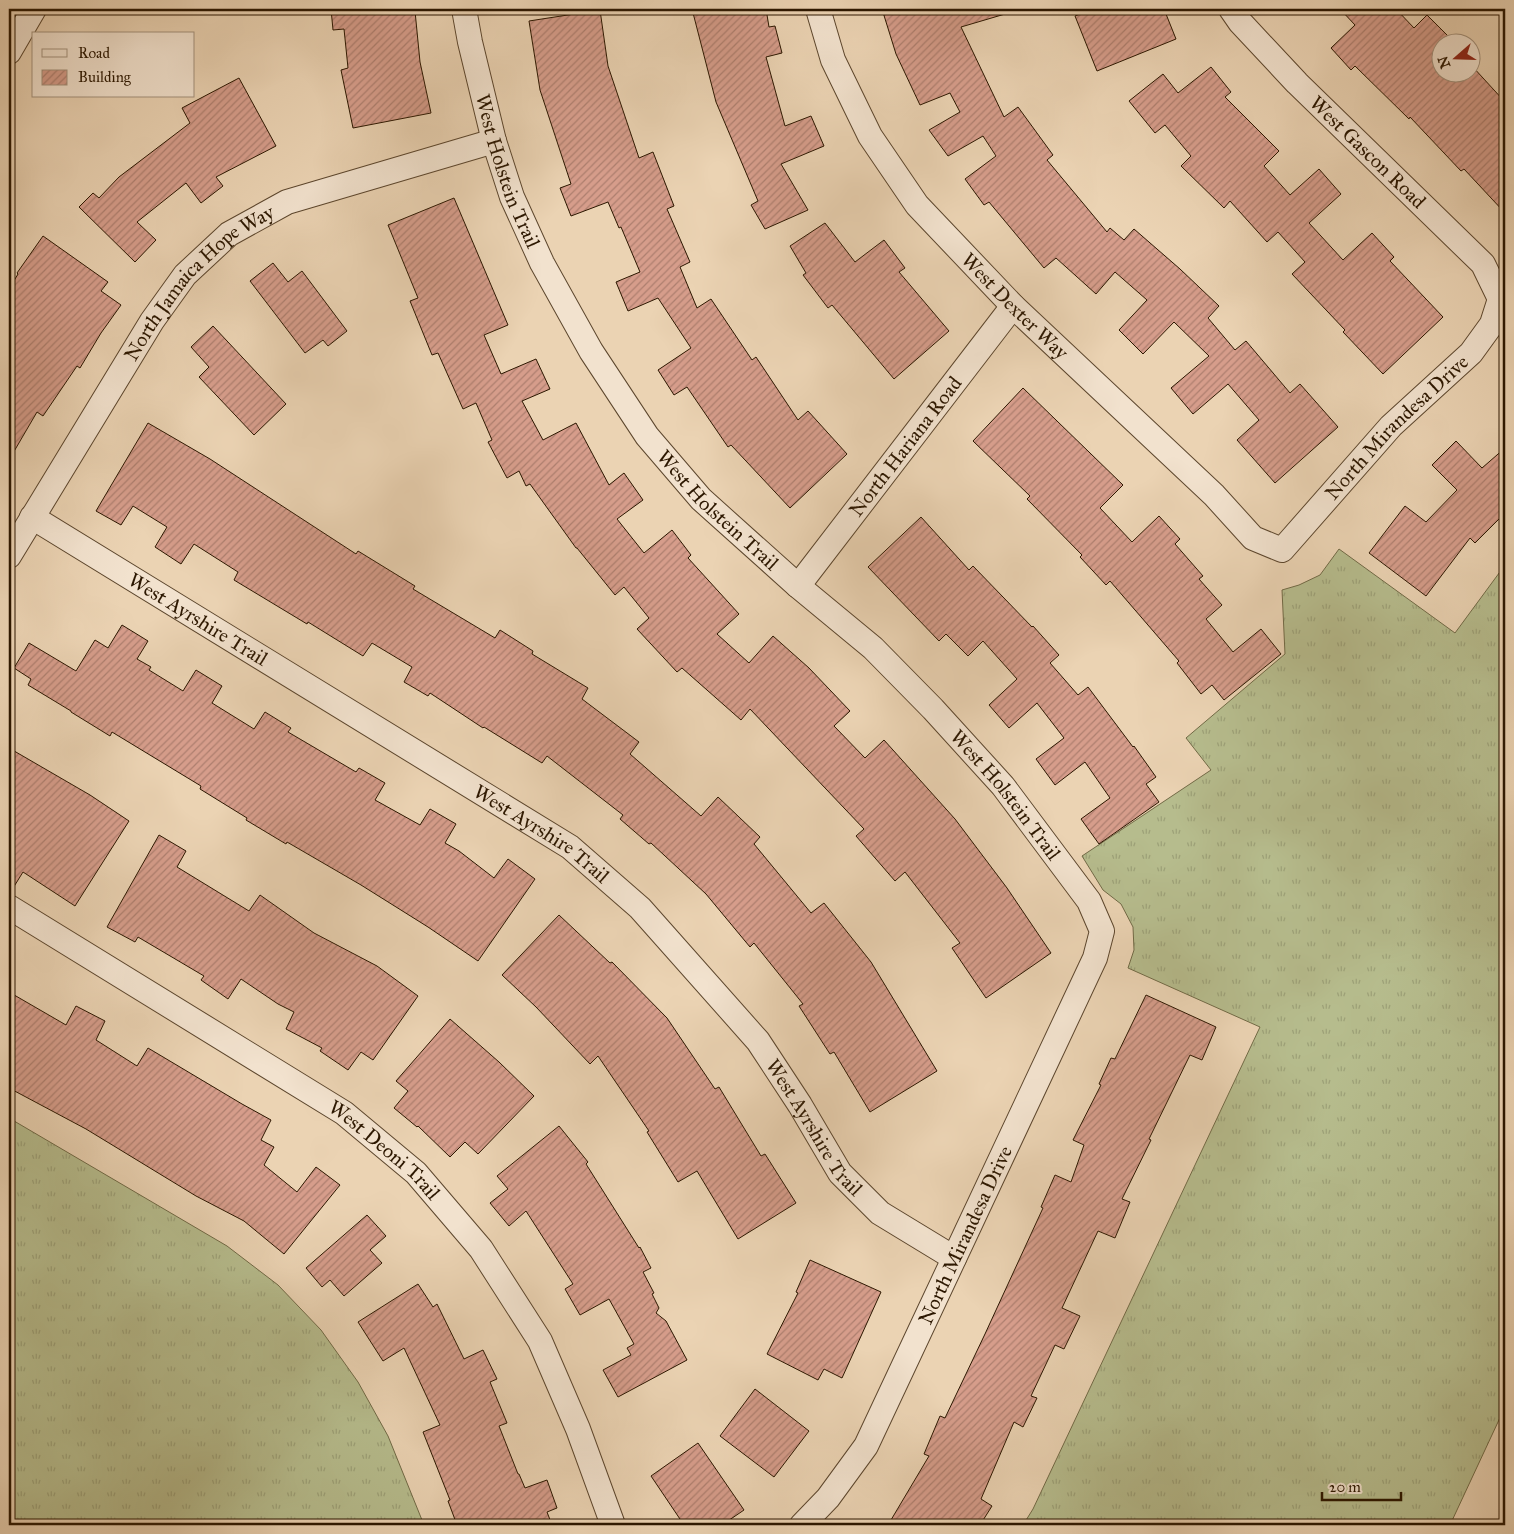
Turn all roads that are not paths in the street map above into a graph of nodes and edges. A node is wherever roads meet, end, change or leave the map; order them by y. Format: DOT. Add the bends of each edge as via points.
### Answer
graph roads {
  1 [pos="34,9"];
  2 [pos="464,9"];
  3 [pos="818,9"];
  4 [pos="1231,9"];
  5 [pos="9,52"];
  6 [pos="494,142"];
  7 [pos="1500,299"];
  8 [pos="1013,306"];
  9 [pos="32,517"];
  10 [pos="1282,550"];
  11 [pos="9,556"];
  12 [pos="798,586"];
  13 [pos="9,907"];
  14 [pos="1102,931"];
  15 [pos="954,1258"];
  16 [pos="613,1525"];
  17 [pos="802,1525"];
  1 -- 5 [label="street"];
  2 -- 6 [label="street, West Holstein Trail"];
  3 -- 8 [label="street, West Dexter Way" via="833,60 870,136 918,205"];
  4 -- 7 [label="street, West Gascon Road" via="1297,83 1483,264"];
  6 -- 9 [label="street, North Jamaica Hope Way" via="287,202 229,234 185,274 152,321"];
  6 -- 12 [label="street, West Holstein Trail" via="512,197 542,263 591,351 647,436 701,499"];
  7 -- 10 [label="street, North Mirandesa Drive" via="1492,324 1471,353 1391,426"];
  8 -- 10 [label="street, West Dexter Way" via="1214,495 1253,538"];
  8 -- 12 [label="street, North Hariana Road"];
  9 -- 11 [label="street, North Jamaica Hope Way"];
  9 -- 15 [label="street, West Ayrshire Trail" via="570,847 640,908 758,1041 840,1173 880,1213"];
  12 -- 14 [label="street, West Holstein Trail" via="873,648 1003,786 1089,901"];
  13 -- 16 [label="street, West Deoni Trail" via="344,1113 416,1174 481,1249 540,1341 578,1429"];
  14 -- 15 [label="street, North Mirandesa Drive" via="1095,958"];
  15 -- 17 [label="street, North Mirandesa Drive" via="866,1446 828,1498"];
}
